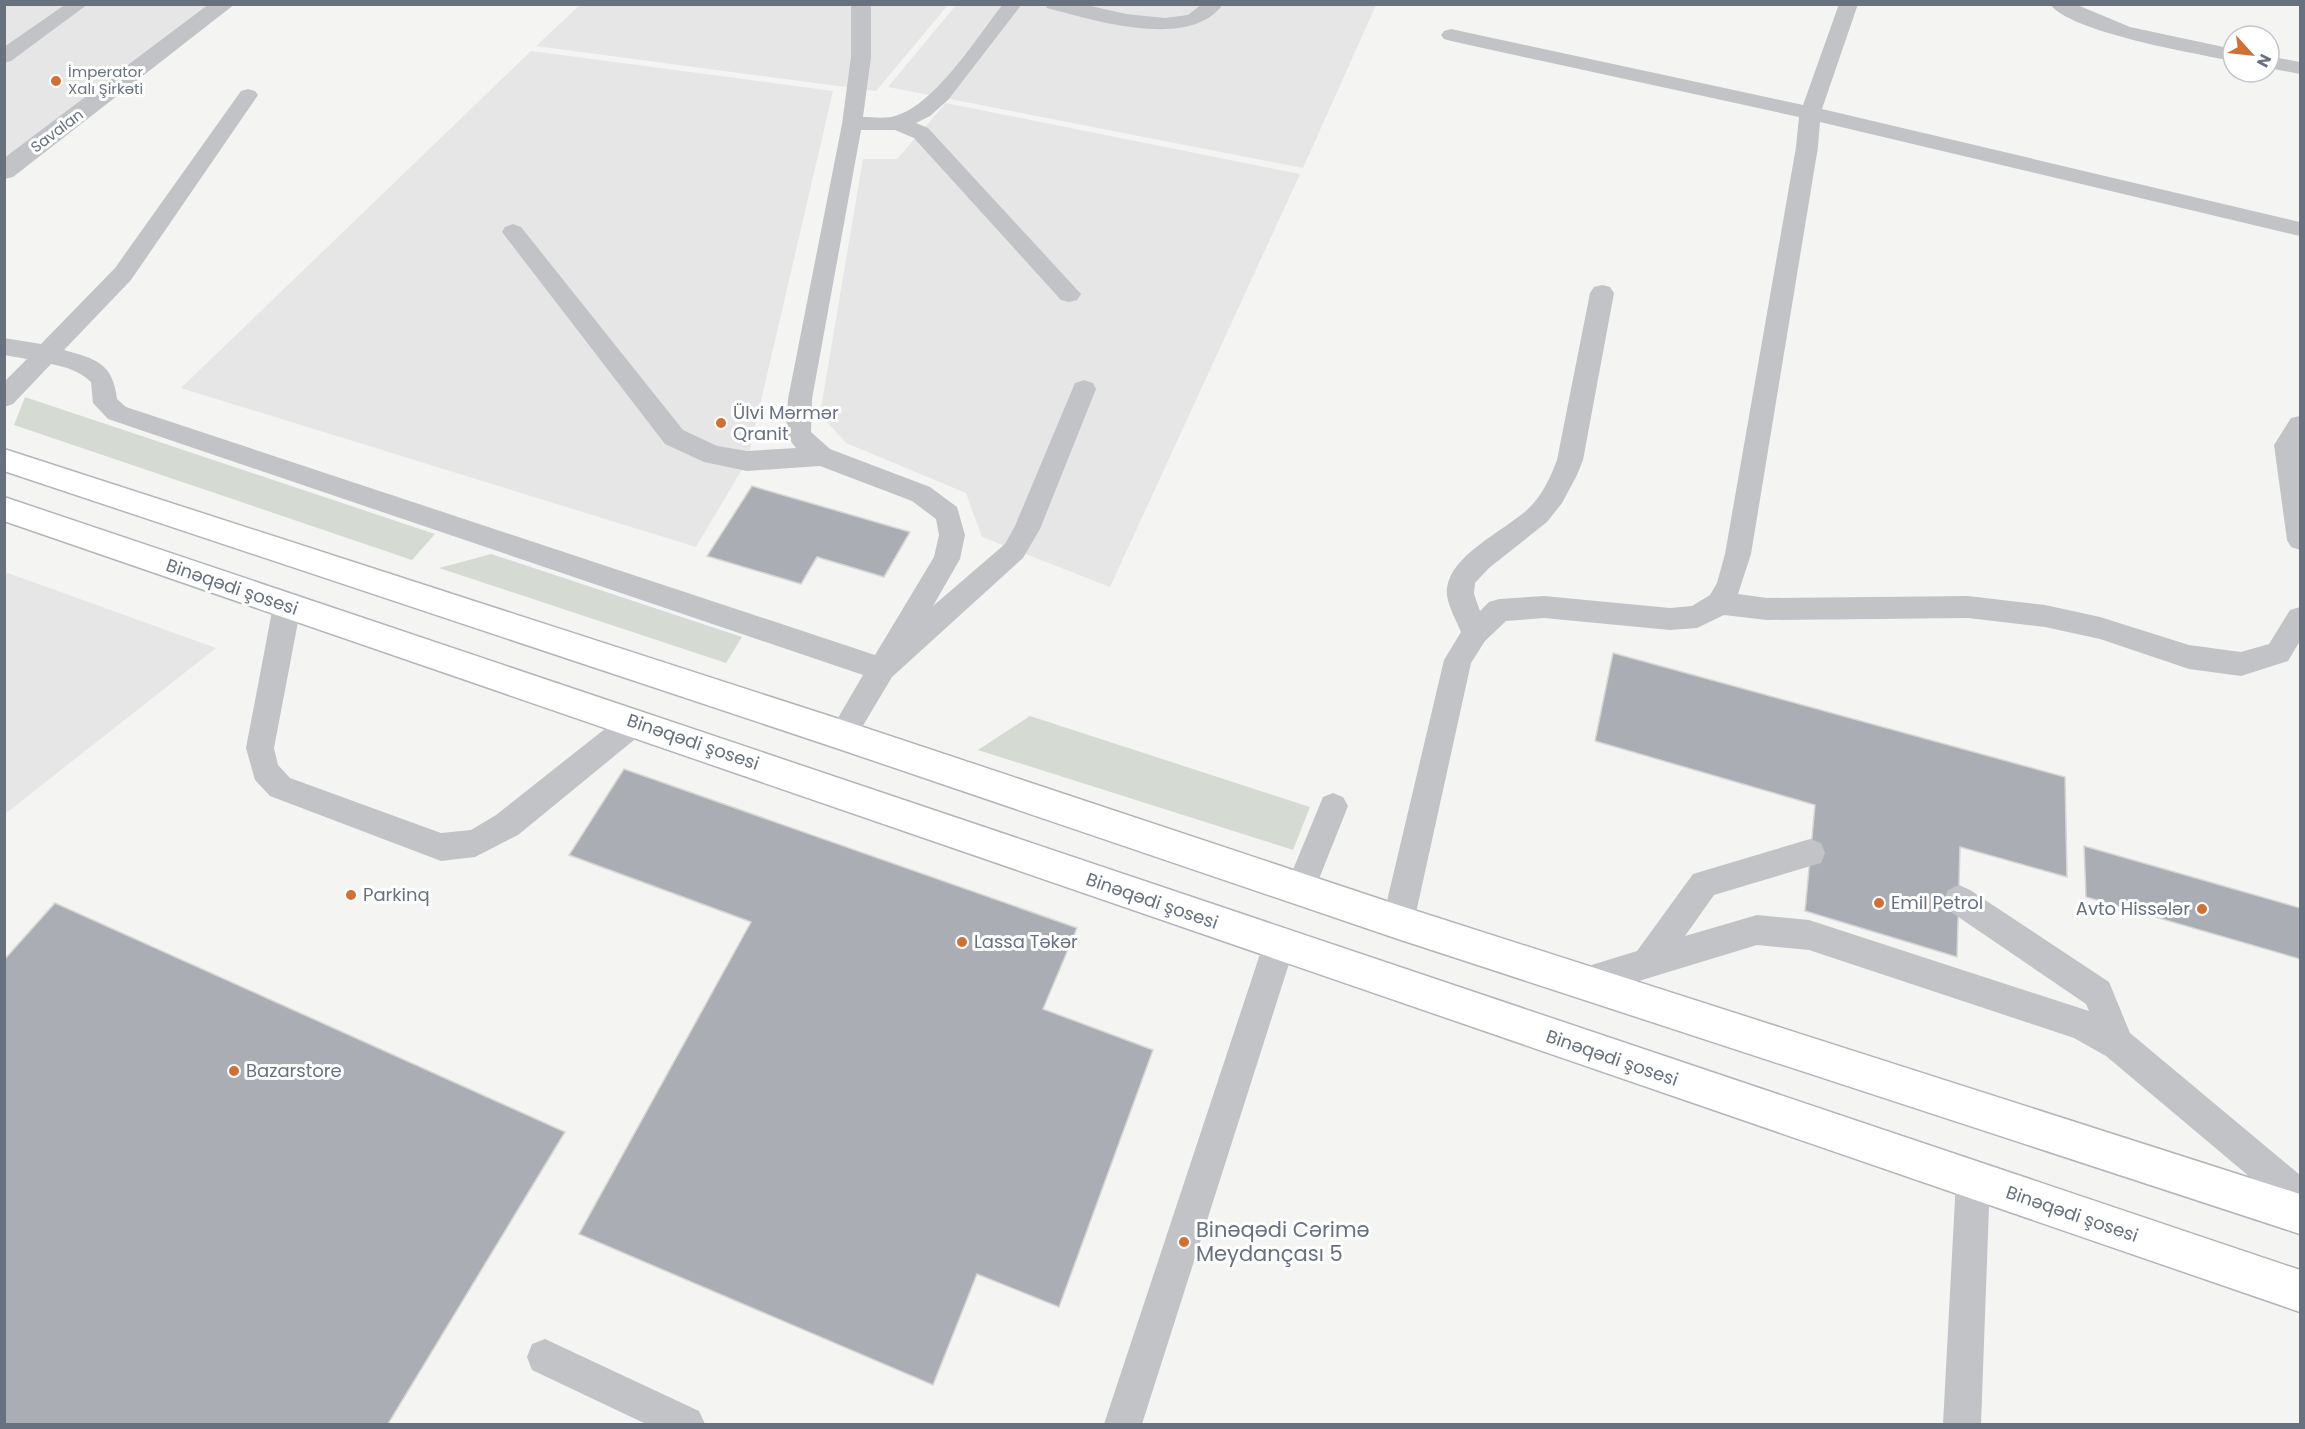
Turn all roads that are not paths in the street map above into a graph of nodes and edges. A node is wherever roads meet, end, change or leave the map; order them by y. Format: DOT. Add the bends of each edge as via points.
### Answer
graph roads {
  1 [pos="79,4"];
  2 [pos="224,4"];
  3 [pos="861,4"];
  4 [pos="1013,4"];
  5 [pos="1054,4"];
  6 [pos="1214,4"];
  7 [pos="1849,4"];
  8 [pos="2059,4"];
  9 [pos="1451,35"];
  10 [pos="2221,53"];
  11 [pos="4,57"];
  12 [pos="2281,64"];
  13 [pos="2301,68"];
  14 [pos="248,95"];
  15 [pos="1810,113"];
  16 [pos="852,123"];
  17 [pos="898,123"];
  18 [pos="4,171"];
  19 [pos="2301,229"];
  20 [pos="513,232"];
  21 [pos="1602,293"];
  22 [pos="1069,294"];
  23 [pos="4,346"];
  24 [pos="45,353"];
  25 [pos="1084,389"];
  26 [pos="4,398"];
  27 [pos="2301,425"];
  28 [pos="820,456"];
  29 [pos="4,460"];
  30 [pos="4,508"];
  31 [pos="2301,540"];
  32 [pos="1720,603"];
  33 [pos="287,606"];
  34 [pos="2301,618"];
  35 [pos="1475,633"];
  36 [pos="881,669"];
  37 [pos="635,722"];
  38 [pos="842,735"];
  39 [pos="1333,806"];
  40 [pos="1810,853"];
  41 [pos="1300,889"];
  42 [pos="1959,900"];
  43 [pos="1398,922"];
  44 [pos="1279,945"];
  45 [pos="1647,963"];
  46 [pos="1583,982"];
  47 [pos="2118,1044"];
  48 [pos="1973,1180"];
  49 [pos="2301,1197"];
  50 [pos="2301,1214"];
  51 [pos="2301,1292"];
  52 [pos="545,1357"];
  53 [pos="686,1425"];
  54 [pos="1123,1425"];
  55 [pos="1962,1425"];
  1 -- 11 [label="lane"];
  2 -- 18 [label="street, Savalan"];
  3 -- 16 [label="lane" via="861,57"];
  4 -- 17 [label="lane" via="941,96"];
  5 -- 6 [label="lane" via="1172,23 1195,19"];
  7 -- 15 [label="lane"];
  8 -- 10 [label="lane" via="2090,21 2125,33"];
  9 -- 15 [label="lane"];
  12 -- 13 [label="lane"];
  14 -- 24 [label="lane" via="123,274"];
  15 -- 19 [label="lane"];
  15 -- 32 [label="lane" via="1738,554"];
  16 -- 17 [label="lane"];
  16 -- 28 [label="lane" via="800,399 798,435"];
  17 -- 22 [label="lane" via="921,133"];
  20 -- 28 [label="lane" via="674,437 713,455 747,461"];
  21 -- 35 [label="lane" via="1570,460 1561,485 1537,516 1462,577 1460,589"];
  23 -- 24 [label="lane"];
  24 -- 26 [label="lane"];
  24 -- 36 [label="lane" via="92,369 101,378 105,403 117,412"];
  25 -- 36 [label="lane" via="1028,529 1014,551"];
  27 -- 31 [label="lane" via="2286,445"];
  28 -- 36 [label="lane" via="921,494 948,514 952,535 947,559"];
  29 -- 38 [label="main road"];
  30 -- 33 [label="main road, Binəqədi şosesi"];
  32 -- 34 [label="lane" via="1767,609 1968,606 2045,616 2100,628 2189,657 2241,664 2278,653"];
  32 -- 35 [label="lane" via="1697,617 1671,619 1544,607 1499,610"];
  33 -- 37 [label="main road, Binəqədi şosesi"];
  33 -- 37 [label="lane" via="260,748 265,771 280,787 441,847 475,843 507,825"];
  35 -- 43 [label="lane" via="1458,660"];
  36 -- 38 [label="lane"];
  37 -- 44 [label="main road, Binəqədi şosesi"];
  38 -- 41 [label="main road"];
  39 -- 41 [label="lane"];
  40 -- 45 [label="lane" via="1704,884"];
  41 -- 43 [label="main road"];
  42 -- 47 [label="lane" via="2097,993"];
  43 -- 46 [label="main road"];
  44 -- 48 [label="main road, Binəqədi şosesi"];
  44 -- 54 [label="lane"];
  45 -- 46 [label="lane"];
  45 -- 47 [label="lane" via="1756,930 1809,935 2081,1024"];
  46 -- 50 [label="main road"];
  47 -- 49 [label="lane"];
  48 -- 51 [label="main road, Binəqədi şosesi"];
  48 -- 55 [label="lane"];
  52 -- 53 [label="lane"];
}
